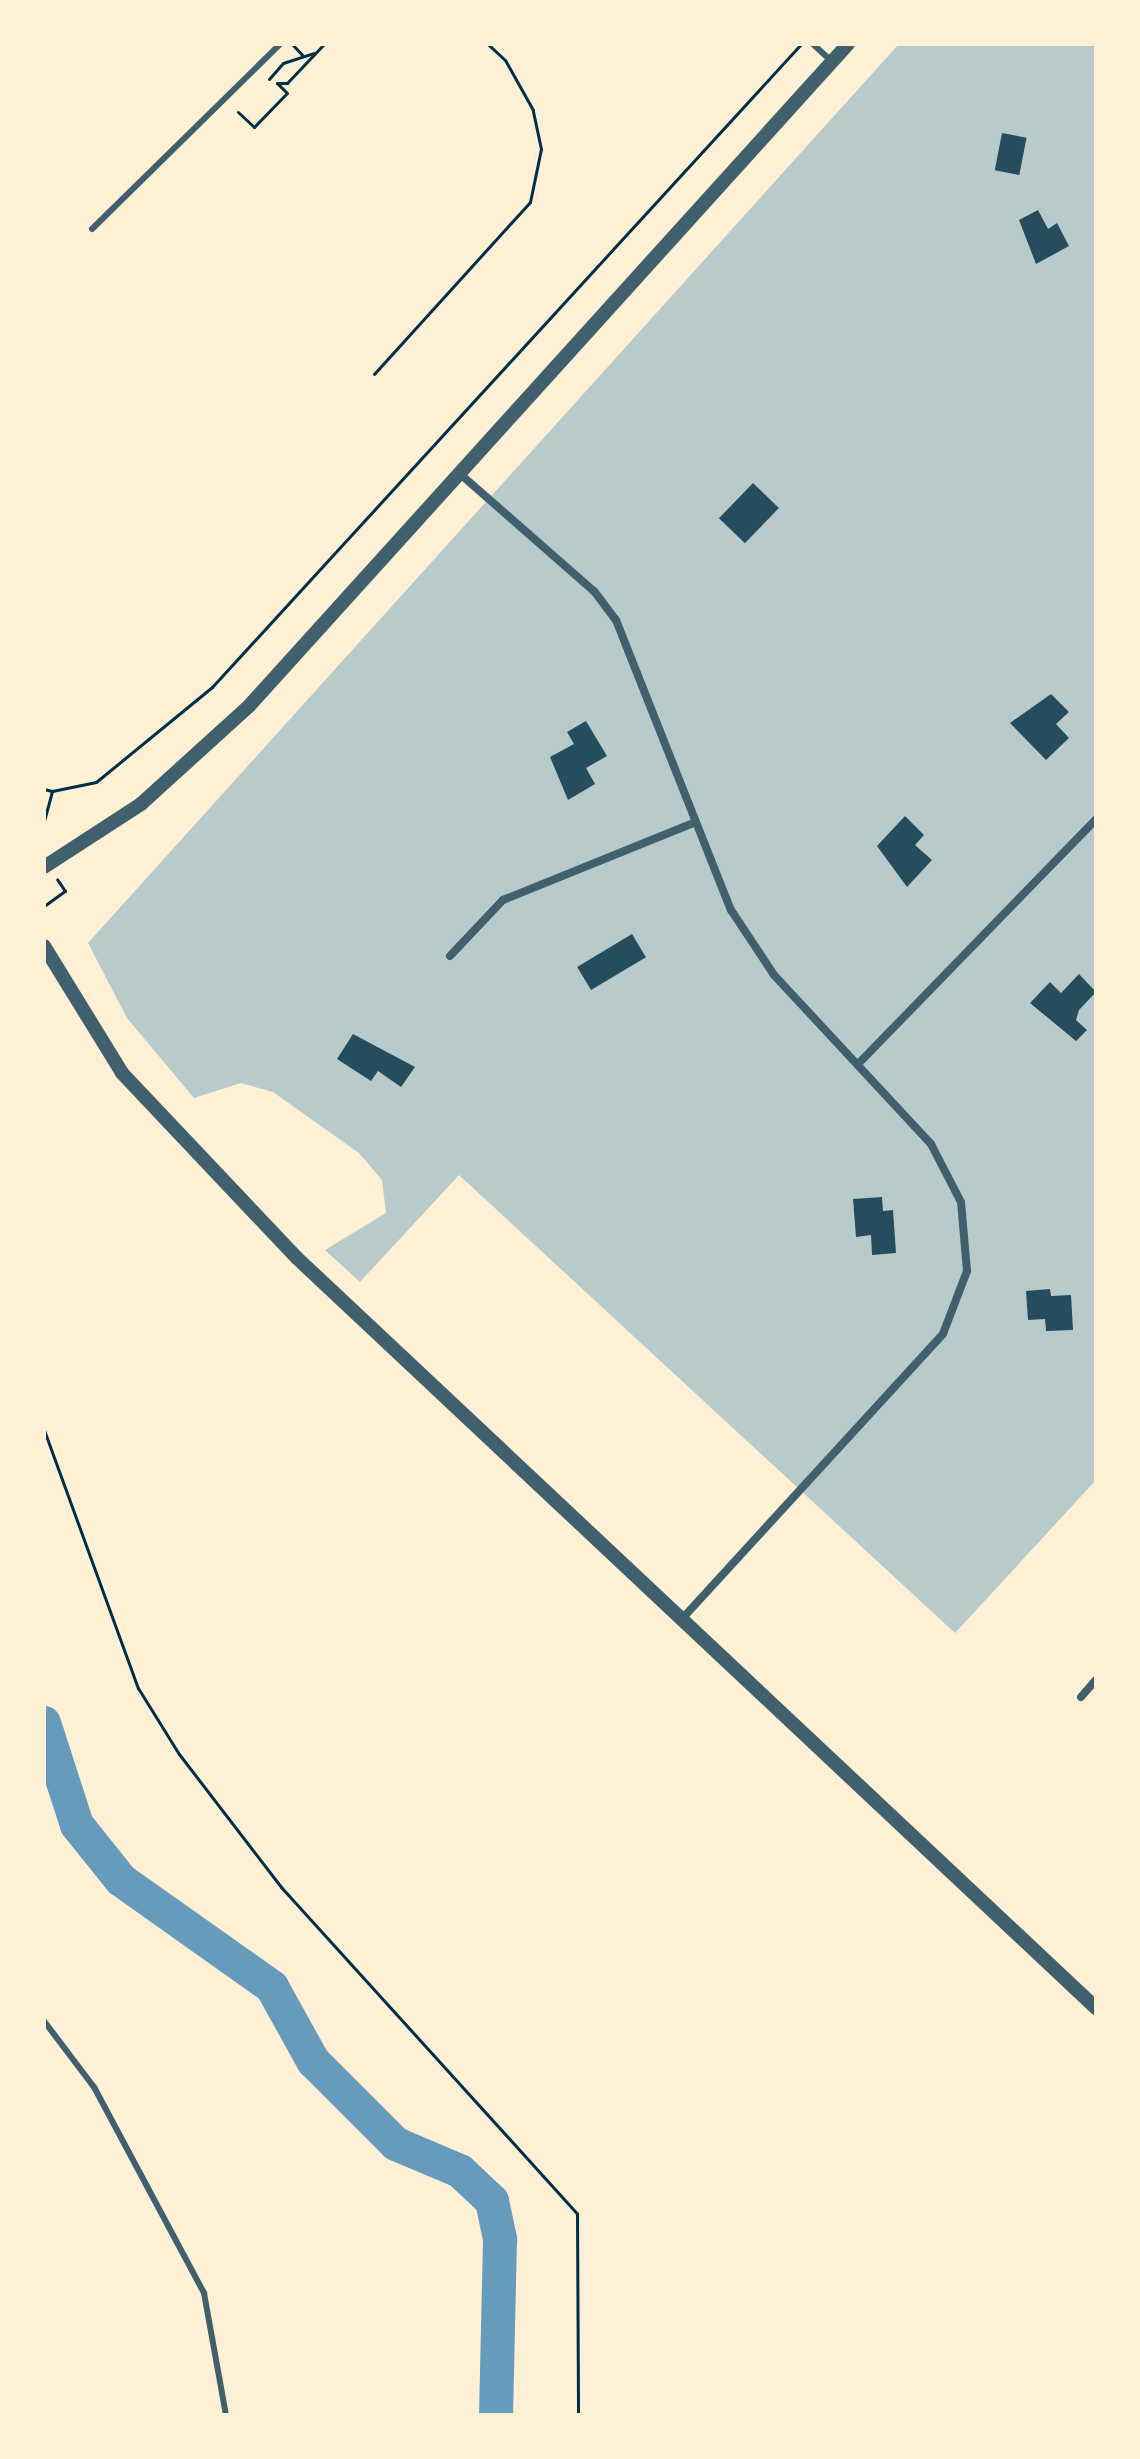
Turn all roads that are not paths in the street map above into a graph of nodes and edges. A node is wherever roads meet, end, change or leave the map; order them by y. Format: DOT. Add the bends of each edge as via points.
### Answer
graph roads {
  1 [pos="280,44"];
  2 [pos="813,44"];
  3 [pos="848,44"];
  4 [pos="832,61"];
  5 [pos="92,229"];
  6 [pos="458,473"];
  7 [pos="1096,819"];
  8 [pos="694,823"];
  9 [pos="46,866"];
  10 [pos="44,946"];
  11 [pos="450,956"];
  12 [pos="861,1061"];
  13 [pos="682,1619"];
  14 [pos="1096,1680"];
  15 [pos="1081,1697"];
  16 [pos="1096,2008"];
  17 [pos="44,2021"];
  18 [pos="226,2415"];
  1 -- 5 [label="lane"];
  2 -- 4 [label="lane"];
  3 -- 4 [label="street"];
  4 -- 6 [label="street"];
  6 -- 8 [label="street" via="594,591 616,620 640,666"];
  6 -- 9 [label="street" via="201,754"];
  7 -- 12 [label="street"];
  8 -- 11 [label="street" via="503,900"];
  8 -- 12 [label="street" via="747,937"];
  10 -- 13 [label="street" via="88,1028 153,1106 297,1258"];
  12 -- 13 [label="street" via="950,1175 967,1239 963,1290 924,1360"];
  13 -- 16 [label="street"];
  14 -- 15 [label="street"];
  17 -- 18 [label="lane" via="94,2087 204,2293"];
}
